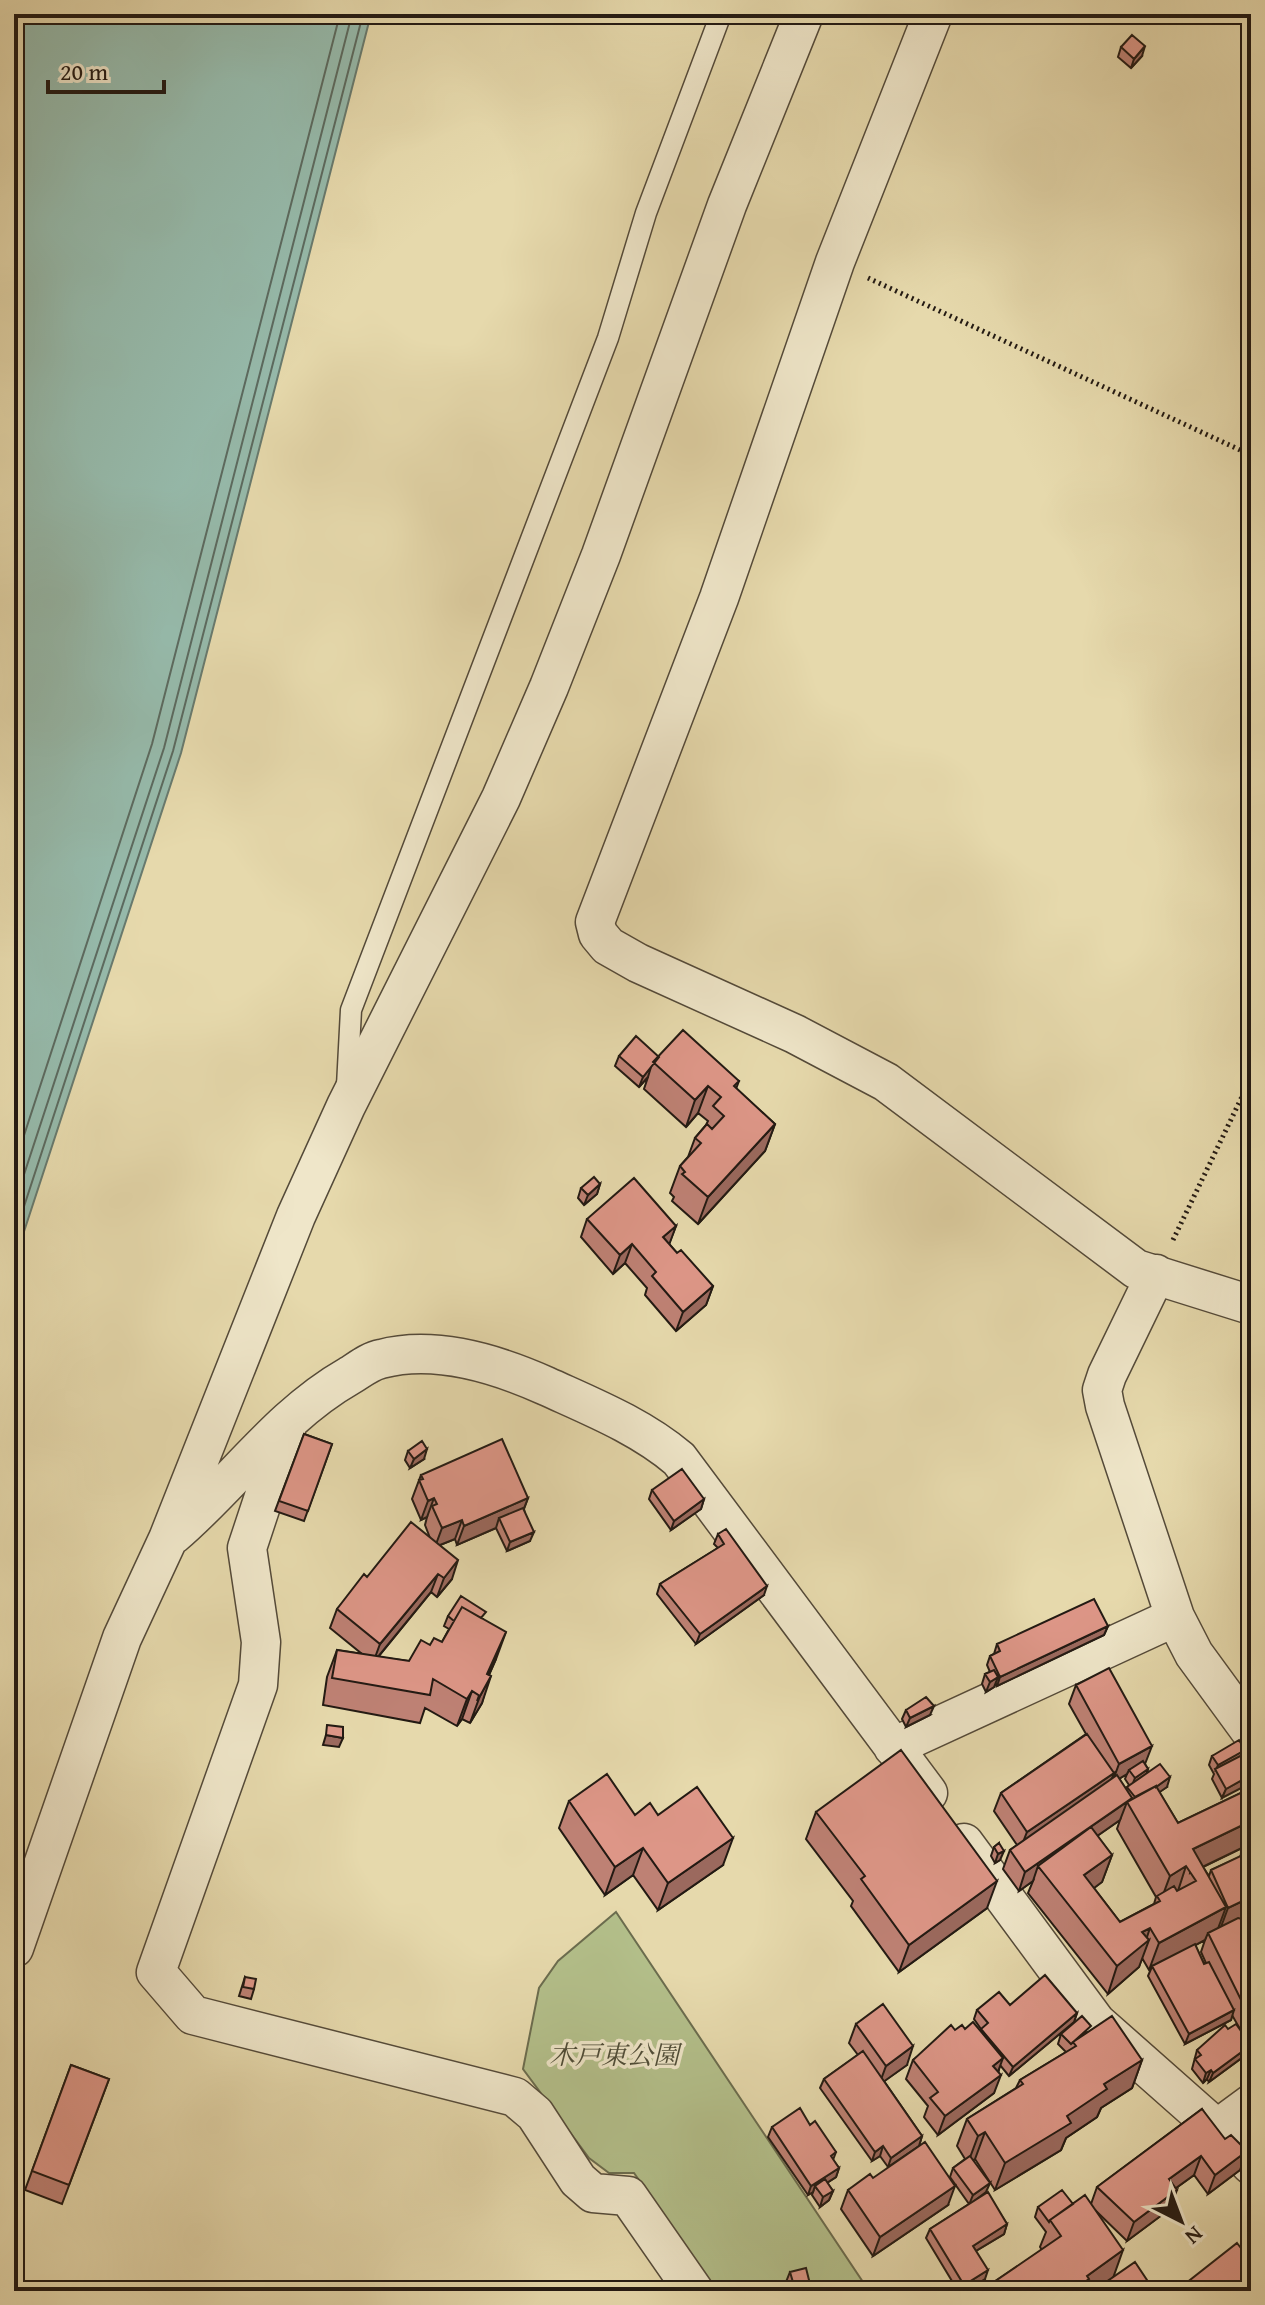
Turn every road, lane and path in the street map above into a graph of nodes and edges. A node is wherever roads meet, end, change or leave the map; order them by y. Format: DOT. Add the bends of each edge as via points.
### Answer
graph roads {
  1 [pos="721,14"];
  2 [pos="804,14"];
  3 [pos="933,14"];
  4 [pos="835,262"];
  5 [pos="1251,455"];
  6 [pos="1251,1078"];
  7 [pos="346,1106"];
  8 [pos="1156,1274"];
  9 [pos="1251,1305"];
  10 [pos="290,1418"];
  11 [pos="168,1539"];
  12 [pos="1175,1617"];
  13 [pos="1251,1732"];
  14 [pos="893,1747"];
  15 [pos="14,1948"];
  16 [pos="1251,2104"];
  17 [pos="1217,2129"];
  18 [pos="1251,2165"];
  19 [pos="694,2291"];
  1 -- 7 [label="lane" via="646,213 608,338 351,1010"];
  2 -- 7 [label="street" via="727,205 549,687 469,865"];
  3 -- 4 [label="street"];
  4 -- 5 [label="path"];
  4 -- 8 [label="street" via="719,598 595,922 598,934 638,963 886,1082 1136,1269"];
  6 -- 8 [label="path"];
  7 -- 11 [label="street" via="296,1216"];
  8 -- 9 [label="street"];
  8 -- 12 [label="street" via="1102,1390"];
  10 -- 11 [label="street"];
  10 -- 14 [label="street" via="377,1359 412,1353 504,1367 620,1420 679,1459"];
  10 -- 19 [label="street" via="247,1548 261,1642 258,1685 156,1972 193,2015 515,2097 535,2114 578,2180 593,2193 628,2196"];
  11 -- 15 [label="street" via="122,1638"];
  12 -- 13 [label="street" via="1194,1654"];
  12 -- 14 [label="street"];
  14 -- 17 [label="street" via="1096,2022"];
  16 -- 17 [label="street"];
  17 -- 18 [label="street"];
}
